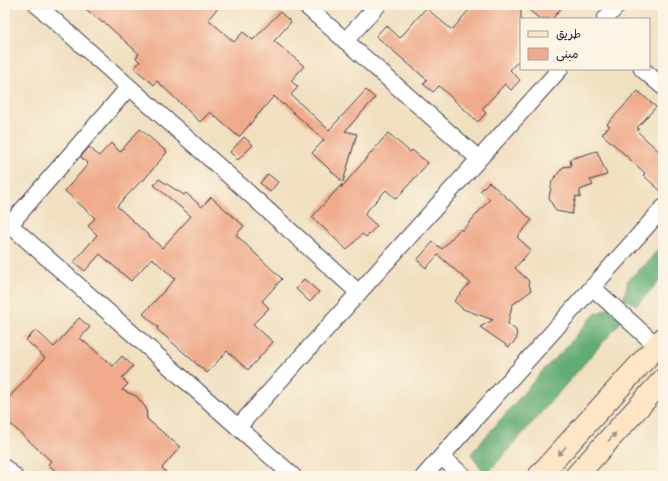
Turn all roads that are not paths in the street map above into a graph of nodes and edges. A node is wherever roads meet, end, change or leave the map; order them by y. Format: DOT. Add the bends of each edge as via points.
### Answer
graph roads {
  1 [pos="37,5"];
  2 [pos="305,5"];
  3 [pos="378,5"];
  4 [pos="618,5"];
  5 [pos="606,18"];
  6 [pos="345,41"];
  7 [pos="559,70"];
  8 [pos="643,70"];
  9 [pos="663,87"];
  10 [pos="129,88"];
  11 [pos="479,159"];
  12 [pos="663,208"];
  13 [pos="8,227"];
  14 [pos="592,287"];
  15 [pos="359,293"];
  16 [pos="660,343"];
  17 [pos="629,376"];
  18 [pos="663,380"];
  19 [pos="238,428"];
  20 [pos="596,454"];
  21 [pos="441,457"];
  22 [pos="5,468"];
  23 [pos="14,476"];
  24 [pos="293,476"];
  25 [pos="424,476"];
  26 [pos="464,476"];
  27 [pos="540,476"];
  28 [pos="576,476"];
  1 -- 10 [label="street"];
  2 -- 6 [label="street"];
  3 -- 6 [label="street"];
  4 -- 5 [label="street"];
  6 -- 11 [label="street"];
  7 -- 11 [label="street"];
  8 -- 9 [label="street"];
  10 -- 13 [label="street"];
  10 -- 15 [label="street"];
  11 -- 15 [label="street"];
  12 -- 14 [label="street"];
  13 -- 19 [label="street"];
  14 -- 16 [label="street"];
  14 -- 21 [label="street"];
  15 -- 19 [label="street"];
  16 -- 17 [label="main road"];
  17 -- 20 [label="main road" via="617,403 587,444 591,453"];
  17 -- 27 [label="main road, one-way"];
  20 -- 18 [label="main road, one-way"];
  19 -- 24 [label="street"];
  20 -- 28 [label="main road"];
  21 -- 25 [label="street"];
  21 -- 26 [label="street"];
  22 -- 23 [label="street"];
}
